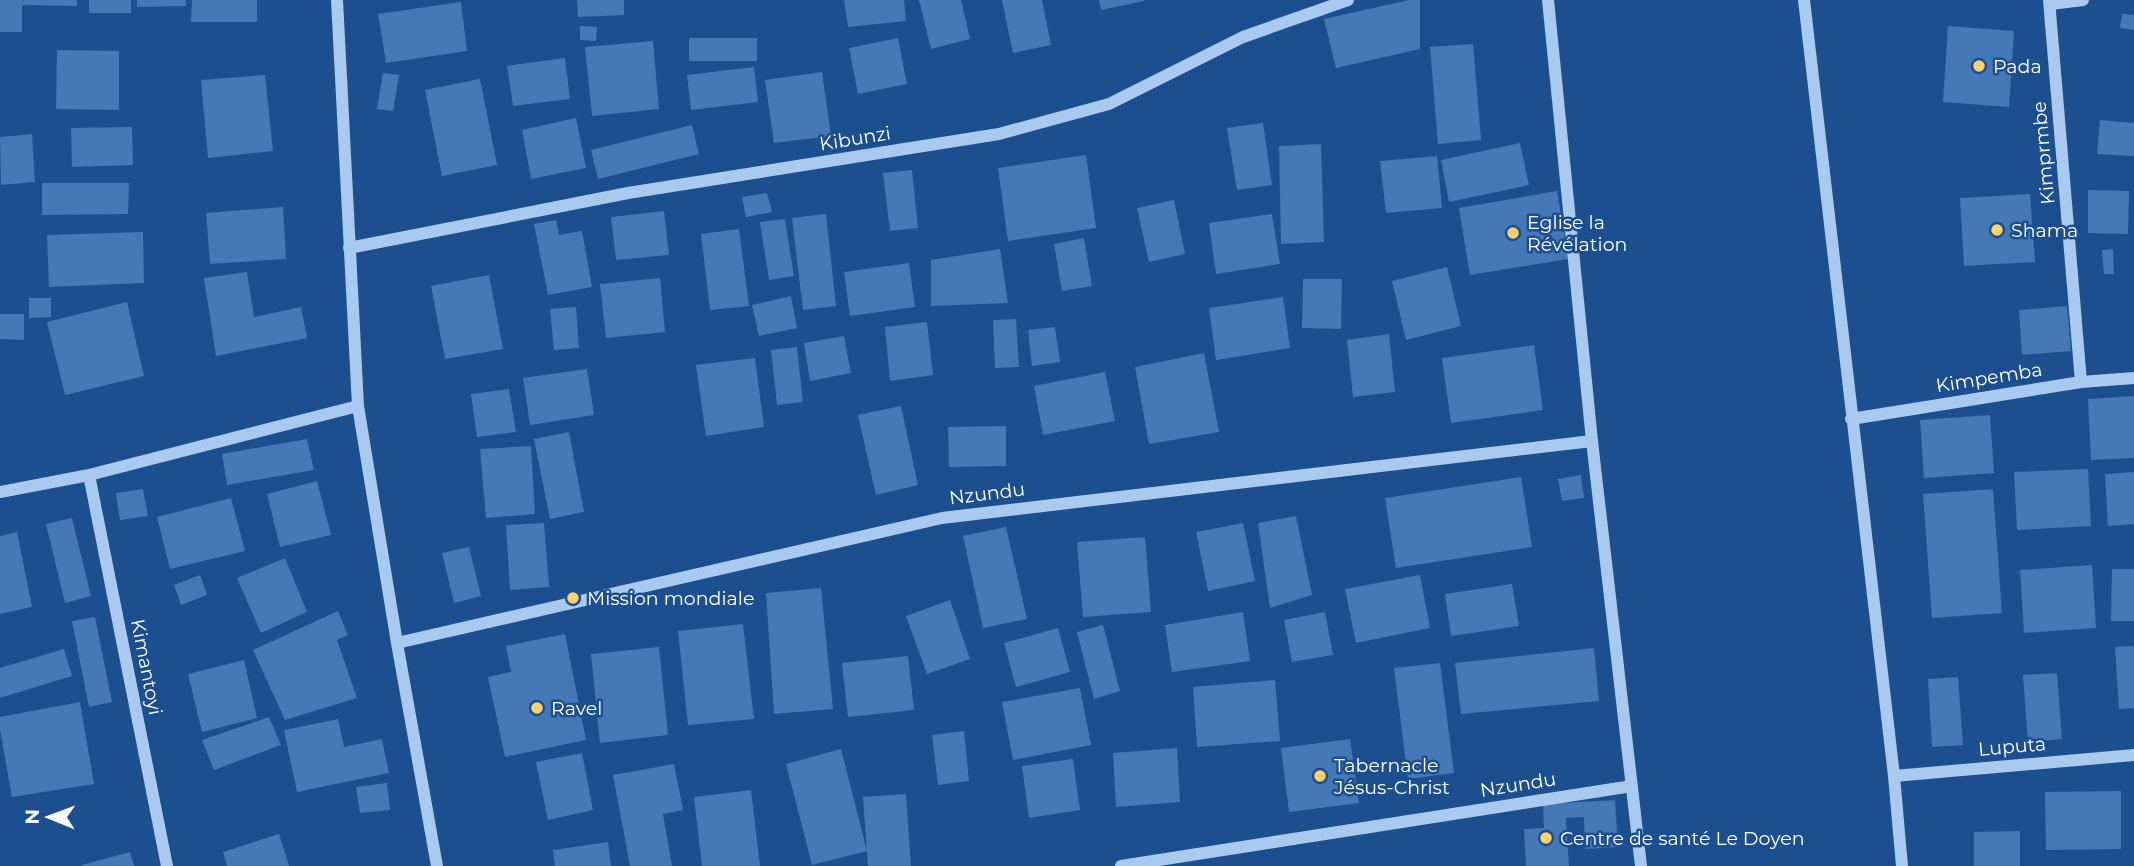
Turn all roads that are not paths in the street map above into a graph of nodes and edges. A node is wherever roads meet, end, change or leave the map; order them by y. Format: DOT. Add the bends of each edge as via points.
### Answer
graph roads {
  1 [pos="337,0"];
  2 [pos="1348,0"];
  3 [pos="1548,0"];
  4 [pos="1804,0"];
  5 [pos="2083,0"];
  6 [pos="2050,2"];
  7 [pos="349,248"];
  8 [pos="2134,378"];
  9 [pos="2081,382"];
  10 [pos="358,406"];
  11 [pos="1851,419"];
  12 [pos="1592,441"];
  13 [pos="89,475"];
  14 [pos="0,492"];
  15 [pos="397,643"];
  16 [pos="2134,755"];
  17 [pos="1894,776"];
  18 [pos="1632,786"];
  19 [pos="167,866"];
  20 [pos="436,866"];
  21 [pos="1121,866"];
  22 [pos="1641,866"];
  23 [pos="1902,866"];
  1 -- 7 [label="street"];
  2 -- 7 [label="street, Kibunzi" via="1243,37 1109,104 999,134 628,193"];
  3 -- 12 [label="street"];
  4 -- 11 [label="street"];
  5 -- 6 [label="street, Kimprmbe"];
  6 -- 9 [label="street, Kimprmbe"];
  7 -- 10 [label="street"];
  8 -- 9 [label="street, Kimpemba"];
  9 -- 11 [label="street, Kimpemba"];
  10 -- 13 [label="street"];
  10 -- 15 [label="street"];
  11 -- 17 [label="street"];
  12 -- 15 [label="street, Nzundu" via="942,518"];
  12 -- 18 [label="street"];
  13 -- 14 [label="street"];
  13 -- 19 [label="street, Kimantoyi"];
  15 -- 20 [label="street"];
  16 -- 17 [label="street, Luputa"];
  17 -- 23 [label="street"];
  18 -- 21 [label="street, Nzundu"];
  18 -- 22 [label="street"];
}
